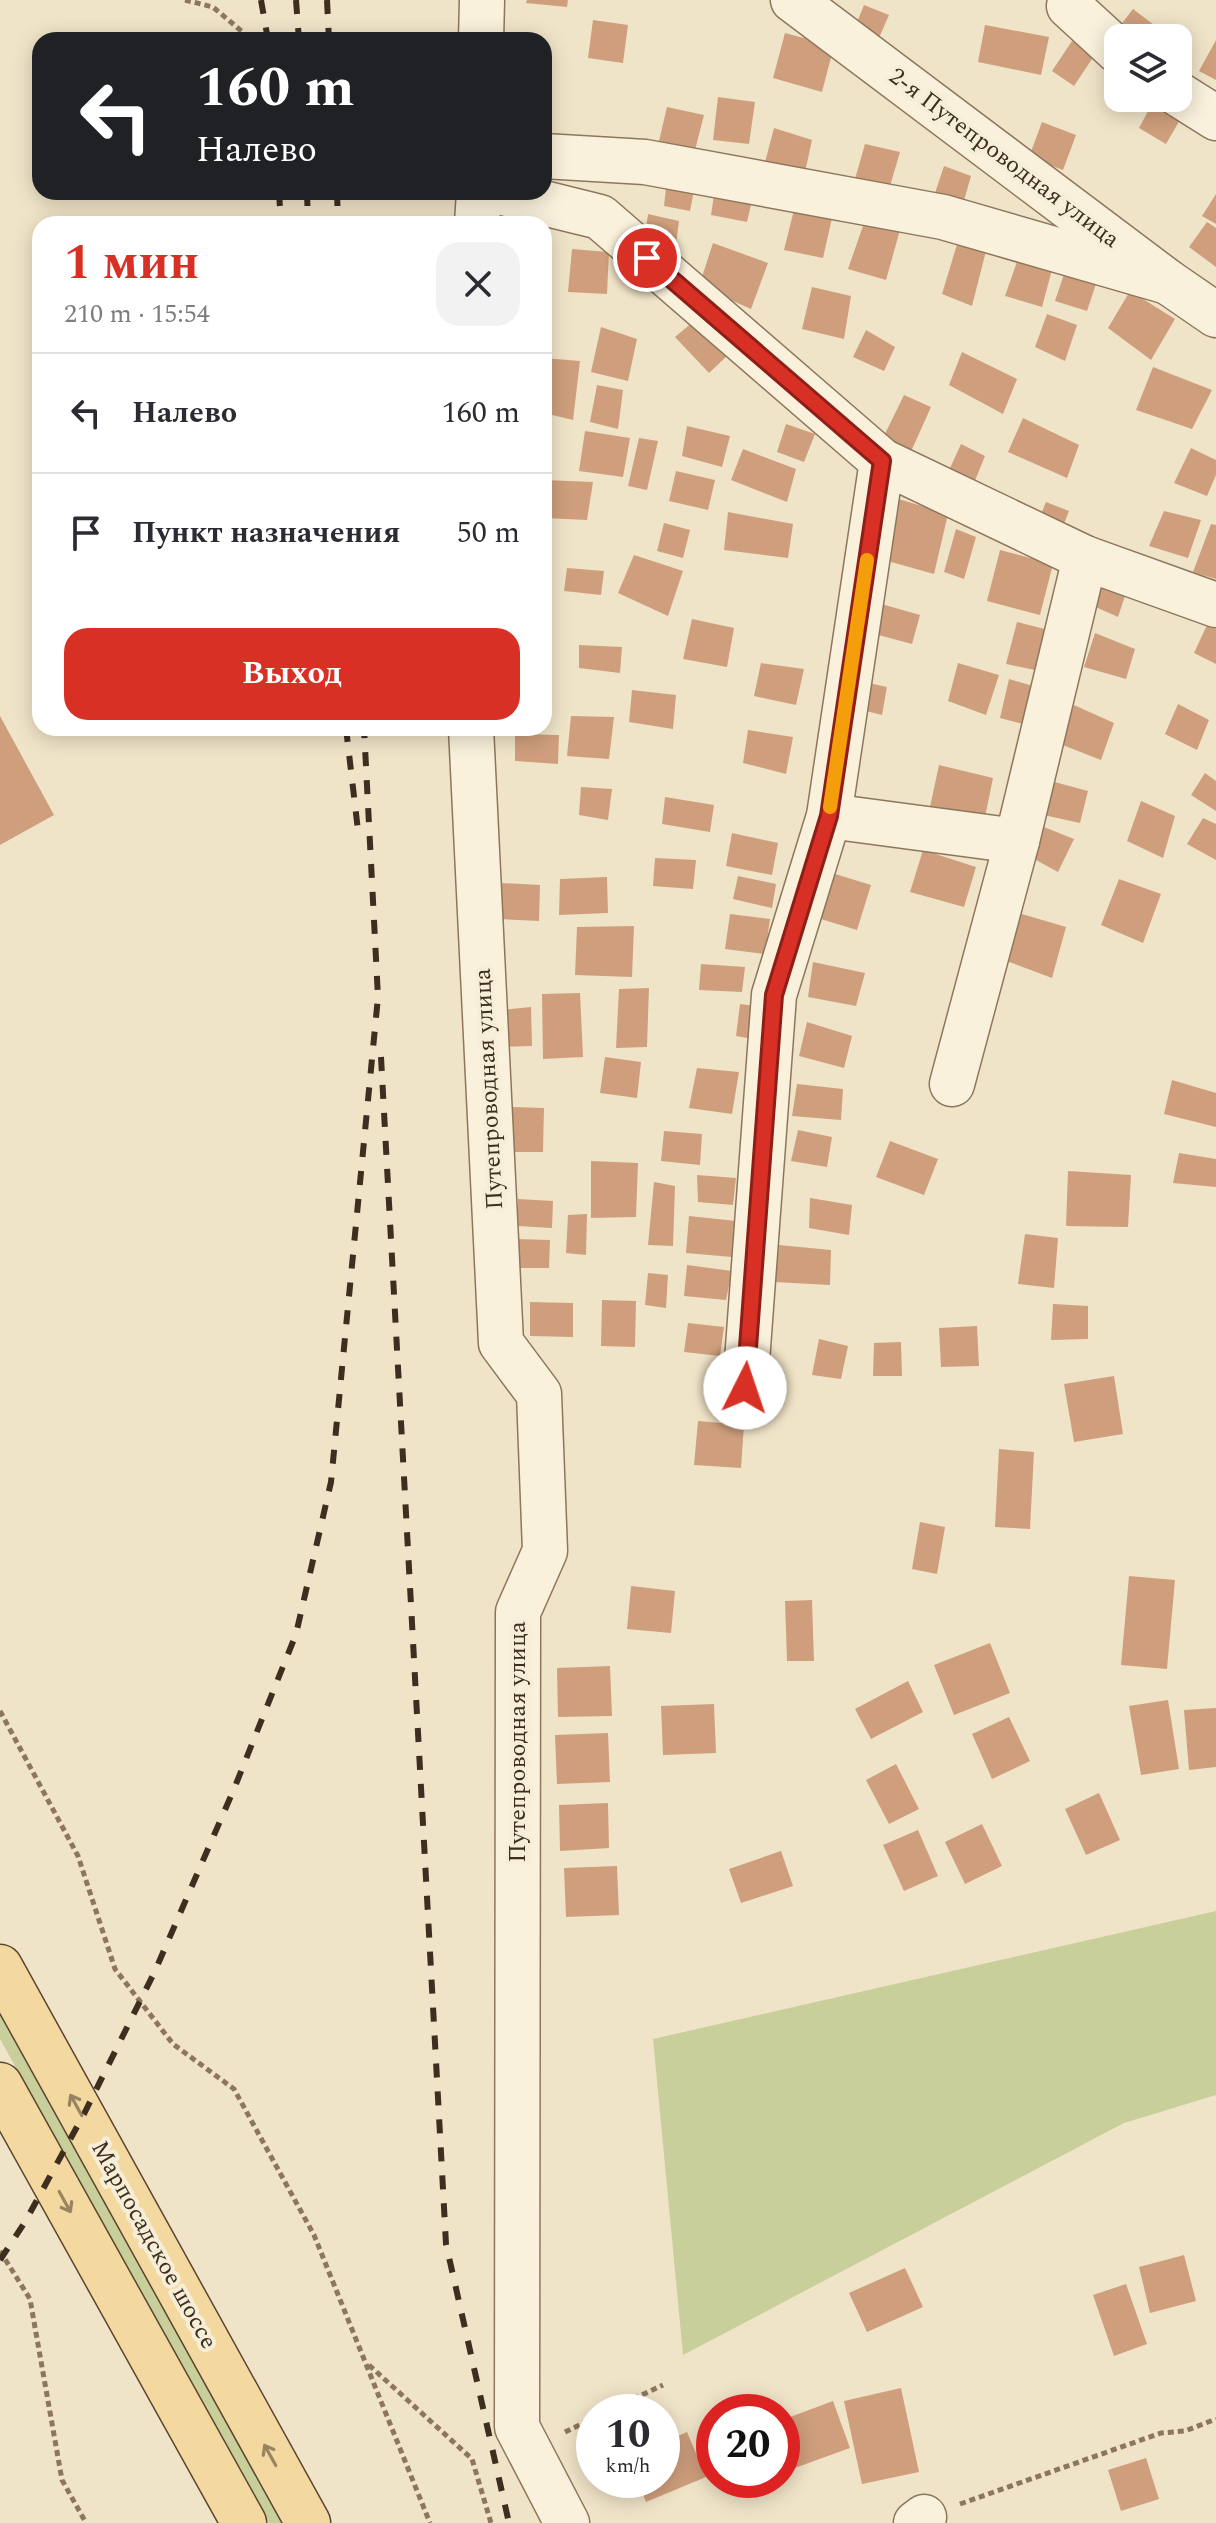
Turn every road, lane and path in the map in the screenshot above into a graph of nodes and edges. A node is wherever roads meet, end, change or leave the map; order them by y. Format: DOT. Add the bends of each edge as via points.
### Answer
graph roads {
  1 [pos="185,0"];
  2 [pos="482,0"];
  3 [pos="793,0"];
  4 [pos="1072,0"];
  5 [pos="243,32"];
  6 [pos="481,32"];
  7 [pos="1104,38"];
  8 [pos="1192,103"];
  9 [pos="1216,118"];
  10 [pos="552,156"];
  11 [pos="531,200"];
  12 [pos="1168,282"];
  13 [pos="1216,315"];
  14 [pos="882,461"];
  15 [pos="1085,558"];
  16 [pos="1216,605"];
  17 [pos="471,736"];
  18 [pos="829,816"];
  19 [pos="1017,841"];
  20 [pos="952,1084"];
  21 [pos="745,1388"];
  22 [pos="0,1711"];
  23 [pos="0,1967"];
  24 [pos="0,2085"];
  25 [pos="0,2251"];
  26 [pos="365,2361"];
  27 [pos="663,2385"];
  28 [pos="644,2394"];
  29 [pos="1216,2419"];
  30 [pos="920,2520"];
  31 [pos="86,2523"];
  32 [pos="244,2523"];
  33 [pos="308,2523"];
  34 [pos="430,2523"];
  35 [pos="491,2523"];
  36 [pos="567,2523"];
  1 -- 5 [label="path" via="213,7"];
  2 -- 6 [label="street"];
  3 -- 12 [label="street, 2-я Путепроводная улица"];
  4 -- 7 [label="street" via="1069,6"];
  8 -- 9 [label="street"];
  10 -- 12 [label="street" via="645,162 943,217"];
  11 -- 14 [label="street" via="600,217"];
  12 -- 13 [label="street, 2-я Путепроводная улица"];
  14 -- 15 [label="street"];
  14 -- 18 [label="street"];
  15 -- 16 [label="street"];
  15 -- 19 [label="street"];
  17 -- 36 [label="street, Путепроводная улица" via="501,1343 539,1394 545,1551 518,1612 517,2427"];
  18 -- 19 [label="street"];
  18 -- 21 [label="street" via="774,995"];
  19 -- 20 [label="street"];
  22 -- 26 [label="path" via="78,1856 115,1969 173,2044 234,2089 314,2235"];
  33 -- 23 [label="main road, Марпосадское шоссе, one-way"];
  24 -- 32 [label="main road, one-way"];
  25 -- 31 [label="path" via="30,2299 62,2480"];
  26 -- 34 [label="path"];
  26 -- 35 [label="path" via="472,2459"];
  27 -- 28 [label="path"];
  29 -- 30 [label="path" via="1161,2433"];
}
